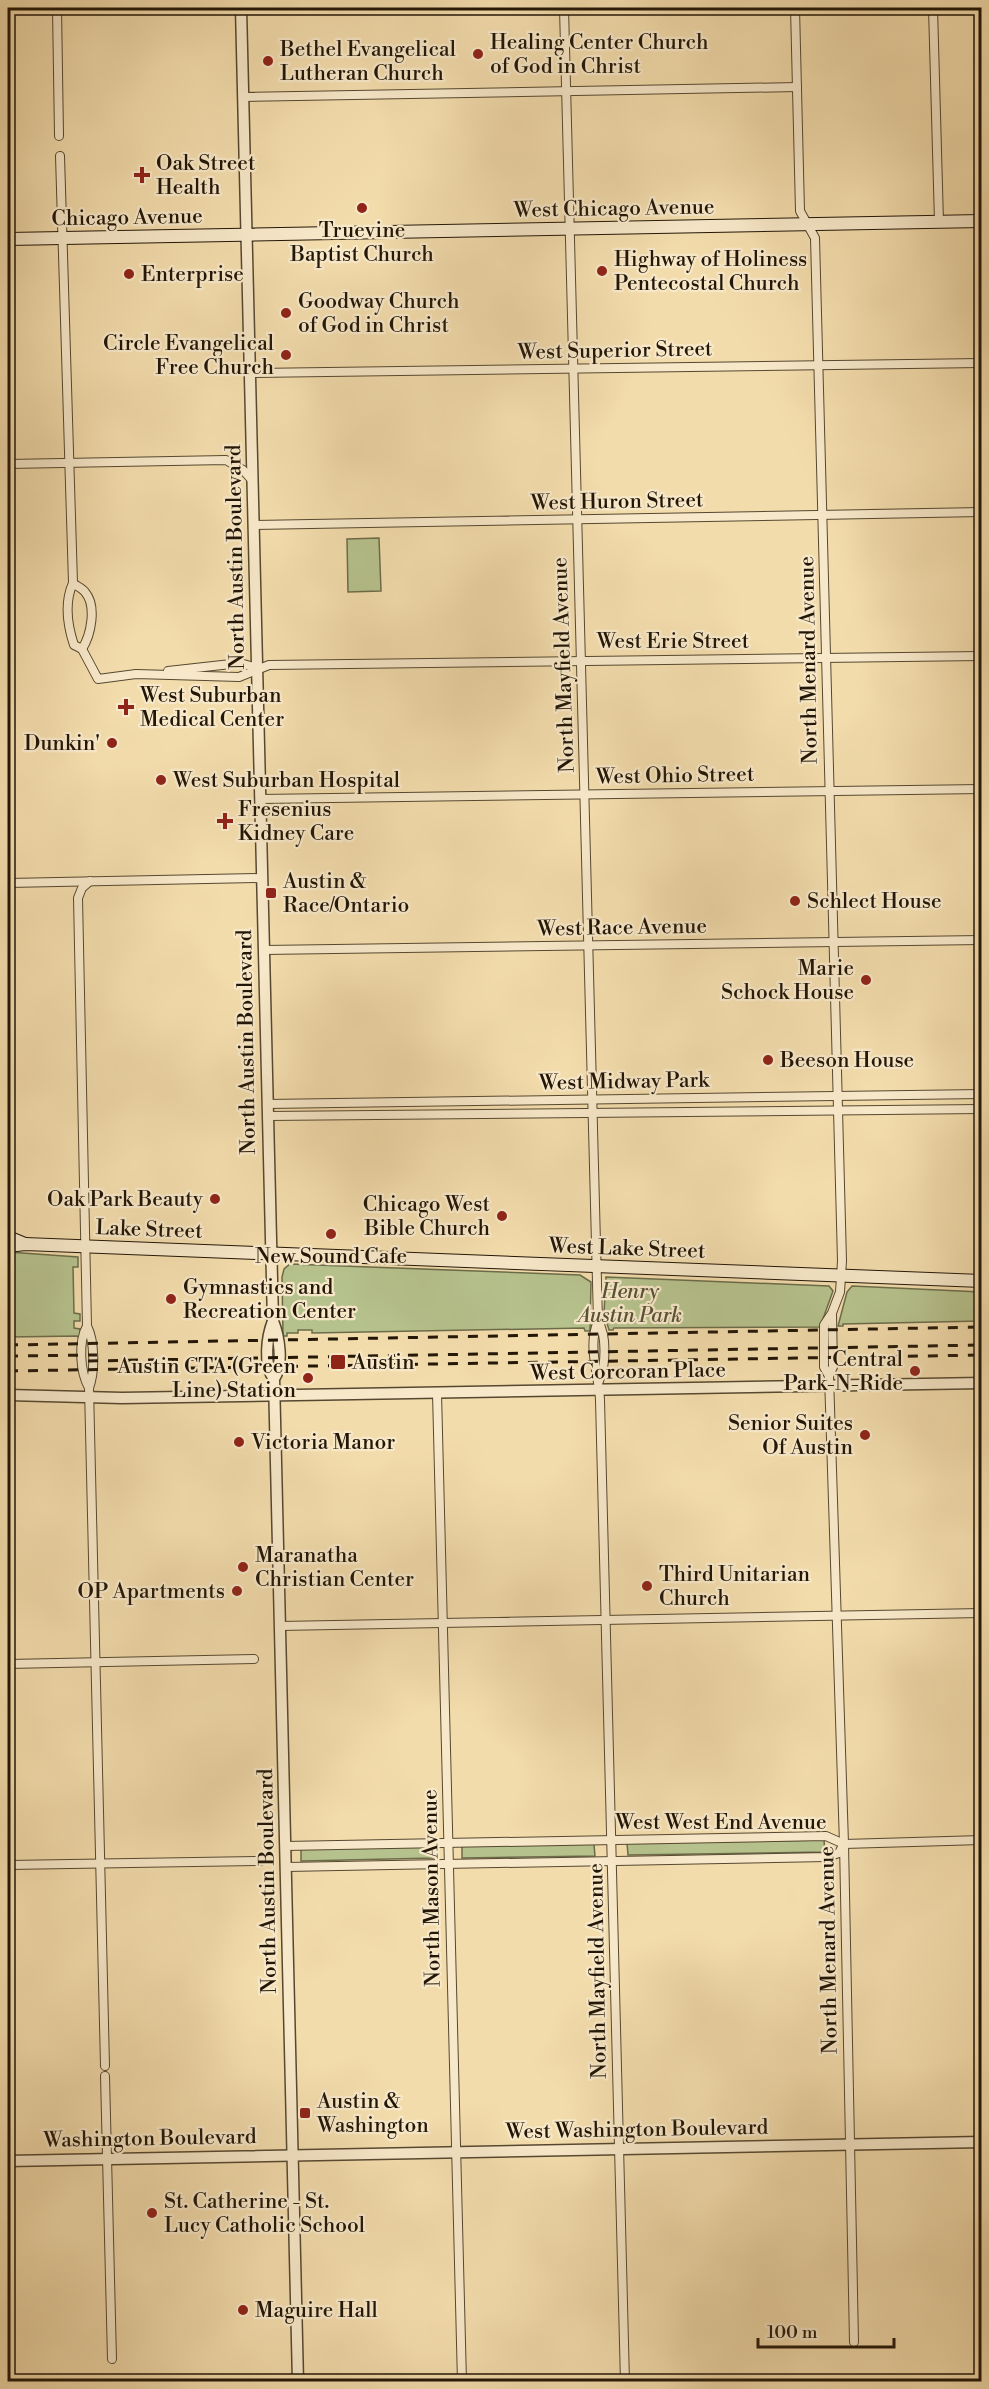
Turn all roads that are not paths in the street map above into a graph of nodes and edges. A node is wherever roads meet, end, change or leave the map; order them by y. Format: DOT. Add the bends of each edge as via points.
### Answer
graph roads {
  1 [pos="57,8"];
  2 [pos="241,8"];
  3 [pos="564,8"];
  4 [pos="795,8"];
  5 [pos="933,8"];
  6 [pos="797,87"];
  7 [pos="565,90"];
  8 [pos="243,97"];
  9 [pos="59,136"];
  10 [pos="60,156"];
  11 [pos="981,221"];
  12 [pos="939,222"];
  13 [pos="807,224"];
  14 [pos="569,229"];
  15 [pos="247,234"];
  16 [pos="63,238"];
  17 [pos="8,239"];
  18 [pos="981,363"];
  19 [pos="818,365"];
  20 [pos="573,369"];
  21 [pos="250,373"];
  22 [pos="69,463"];
  23 [pos="8,464"];
  24 [pos="252,480"];
  25 [pos="981,512"];
  26 [pos="822,515"];
  27 [pos="577,520"];
  28 [pos="254,525"];
  29 [pos="73,583"];
  30 [pos="82,649"];
  31 [pos="981,656"];
  32 [pos="826,658"];
  33 [pos="581,660"];
  34 [pos="257,668"];
  35 [pos="144,674"];
  36 [pos="981,789"];
  37 [pos="829,791"];
  38 [pos="585,794"];
  39 [pos="260,799"];
  40 [pos="262,878"];
  41 [pos="90,881"];
  42 [pos="8,882"];
  43 [pos="981,940"];
  44 [pos="833,942"];
  45 [pos="589,945"];
  46 [pos="264,950"];
  47 [pos="962,1094"];
  48 [pos="981,1094"];
  49 [pos="837,1096"];
  50 [pos="593,1099"];
  51 [pos="267,1104"];
  52 [pos="962,1109"];
  53 [pos="981,1109"];
  54 [pos="837,1110"];
  55 [pos="593,1113"];
  56 [pos="268,1116"];
  57 [pos="8,1237"];
  58 [pos="25,1244"];
  59 [pos="8,1246"];
  60 [pos="85,1246"];
  61 [pos="271,1253"];
  62 [pos="596,1266"];
  63 [pos="842,1276"];
  64 [pos="981,1281"];
  65 [pos="829,1381"];
  66 [pos="981,1383"];
  67 [pos="600,1386"];
  68 [pos="89,1393"];
  69 [pos="437,1393"];
  70 [pos="8,1395"];
  71 [pos="275,1396"];
  72 [pos="981,1613"];
  73 [pos="836,1616"];
  74 [pos="606,1620"];
  75 [pos="443,1623"];
  76 [pos="280,1626"];
  77 [pos="254,1659"];
  78 [pos="96,1662"];
  79 [pos="8,1664"];
  80 [pos="611,1840"];
  81 [pos="981,1840"];
  82 [pos="448,1843"];
  83 [pos="844,1844"];
  84 [pos="285,1846"];
  85 [pos="261,1861"];
  86 [pos="612,1862"];
  87 [pos="100,1864"];
  88 [pos="449,1864"];
  89 [pos="8,1865"];
  90 [pos="286,1867"];
  91 [pos="105,2066"];
  92 [pos="105,2076"];
  93 [pos="981,2142"];
  94 [pos="850,2144"];
  95 [pos="619,2149"];
  96 [pos="456,2152"];
  97 [pos="293,2155"];
  98 [pos="107,2158"];
  99 [pos="8,2161"];
  100 [pos="854,2342"];
  101 [pos="112,2359"];
  102 [pos="298,2382"];
  103 [pos="462,2382"];
  104 [pos="625,2382"];
  1 -- 9 [label="street"];
  2 -- 8 [label="street, North Austin Boulevard"];
  3 -- 7 [label="street, North Mayfield Avenue"];
  4 -- 6 [label="street, North Menard Avenue"];
  5 -- 12 [label="street"];
  6 -- 7 [label="street"];
  6 -- 13 [label="street, North Menard Avenue" via="800,211"];
  7 -- 8 [label="street"];
  7 -- 14 [label="street, North Mayfield Avenue"];
  8 -- 15 [label="street, North Austin Boulevard"];
  10 -- 16 [label="street"];
  11 -- 12 [label="main road, West Chicago Avenue"];
  12 -- 13 [label="main road, West Chicago Avenue"];
  13 -- 14 [label="main road, West Chicago Avenue"];
  13 -- 19 [label="street, North Menard Avenue" via="815,238"];
  14 -- 15 [label="main road, West Chicago Avenue"];
  14 -- 20 [label="street, North Mayfield Avenue"];
  15 -- 16 [label="main road, Chicago Avenue"];
  15 -- 21 [label="street, North Austin Boulevard"];
  16 -- 17 [label="main road, Chicago Avenue"];
  16 -- 22 [label="street"];
  18 -- 19 [label="street, West Superior Street"];
  19 -- 20 [label="street, West Superior Street"];
  19 -- 26 [label="street, North Menard Avenue"];
  20 -- 21 [label="street, West Superior Street"];
  20 -- 27 [label="street, North Mayfield Avenue"];
  21 -- 24 [label="street, North Austin Boulevard"];
  22 -- 23 [label="street"];
  22 -- 24 [label="street" via="226,460"];
  22 -- 29 [label="street"];
  24 -- 28 [label="street, North Austin Boulevard"];
  25 -- 26 [label="street, West Huron Street"];
  26 -- 27 [label="street, West Huron Street"];
  26 -- 32 [label="street, North Menard Avenue"];
  27 -- 28 [label="street, West Huron Street"];
  27 -- 33 [label="street, North Mayfield Avenue"];
  28 -- 34 [label="street, North Austin Boulevard"];
  29 -- 30 [label="street" via="67,598 68,617 74,645"];
  29 -- 30 [label="street" via="85,591 90,602 89,634"];
  30 -- 35 [label="street" via="98,679"];
  31 -- 32 [label="street, West Erie Street"];
  32 -- 33 [label="street, West Erie Street"];
  32 -- 37 [label="street, North Menard Avenue"];
  33 -- 34 [label="street, West Erie Street"];
  33 -- 38 [label="street, North Mayfield Avenue"];
  34 -- 35 [label="street" via="240,663"];
  34 -- 35 [label="street" via="239,677"];
  34 -- 39 [label="street, North Austin Boulevard"];
  36 -- 37 [label="street, West Ohio Street"];
  37 -- 38 [label="street, West Ohio Street"];
  37 -- 44 [label="street, North Menard Avenue"];
  38 -- 39 [label="street, West Ohio Street"];
  38 -- 45 [label="street, North Mayfield Avenue"];
  39 -- 40 [label="street, North Austin Boulevard"];
  40 -- 41 [label="street"];
  40 -- 46 [label="street, North Austin Boulevard"];
  41 -- 42 [label="street"];
  41 -- 60 [label="street" via="78,898"];
  43 -- 44 [label="street, West Race Avenue"];
  44 -- 45 [label="street, West Race Avenue"];
  44 -- 49 [label="street, North Menard Avenue"];
  45 -- 46 [label="street, West Race Avenue"];
  45 -- 50 [label="street, North Mayfield Avenue"];
  46 -- 51 [label="street, North Austin Boulevard"];
  47 -- 48 [label="street, West Midway Park"];
  47 -- 49 [label="street, West Midway Park"];
  47 -- 52 [label="street"];
  49 -- 50 [label="street, West Midway Park"];
  49 -- 54 [label="street, North Menard Avenue"];
  50 -- 51 [label="street, West Midway Park"];
  50 -- 55 [label="street, North Mayfield Avenue"];
  51 -- 56 [label="street, North Austin Boulevard"];
  52 -- 53 [label="street, West Midway Park"];
  52 -- 54 [label="street, West Midway Park"];
  54 -- 55 [label="street, West Midway Park"];
  54 -- 63 [label="street, North Menard Avenue"];
  55 -- 56 [label="street, West Midway Park"];
  55 -- 62 [label="street, North Mayfield Avenue"];
  56 -- 61 [label="street, North Austin Boulevard"];
  57 -- 58 [label="main road, Lake Street"];
  58 -- 59 [label="main road, Lake Street"];
  58 -- 60 [label="main road, Lake Street"];
  60 -- 61 [label="main road, Lake Street"];
  60 -- 68 [label="street" via="93,1378"];
  61 -- 62 [label="main road, West Lake Street"];
  61 -- 71 [label="street, North Austin Boulevard" via="273,1321 268,1335 268,1363"];
  62 -- 63 [label="main road, West Lake Street"];
  62 -- 67 [label="street, North Mayfield Avenue" via="598,1321 603,1329"];
  63 -- 64 [label="main road, West Lake Street"];
  63 -- 65 [label="street, North Menard Avenue" via="840,1292 824,1325 824,1367"];
  65 -- 66 [label="street, West Corcoran Place"];
  65 -- 67 [label="street, West Corcoran Place"];
  65 -- 73 [label="street, North Menard Avenue"];
  67 -- 69 [label="street, West Corcoran Place"];
  67 -- 74 [label="street, North Mayfield Avenue"];
  68 -- 70 [label="street, West Corcoran Place"];
  68 -- 71 [label="street, West Corcoran Place"];
  68 -- 78 [label="street"];
  69 -- 71 [label="street, West Corcoran Place"];
  69 -- 75 [label="street, North Mason Avenue"];
  71 -- 76 [label="street, North Austin Boulevard"];
  72 -- 73 [label="street"];
  73 -- 74 [label="street"];
  73 -- 83 [label="street, North Menard Avenue"];
  74 -- 75 [label="street"];
  74 -- 80 [label="street, North Mayfield Avenue"];
  75 -- 76 [label="street"];
  75 -- 82 [label="street, North Mason Avenue"];
  76 -- 84 [label="street, North Austin Boulevard"];
  77 -- 78 [label="street"];
  78 -- 79 [label="street"];
  78 -- 87 [label="street"];
  80 -- 82 [label="street, West West End Avenue"];
  80 -- 83 [label="street, West West End Avenue" via="826,1836"];
  80 -- 86 [label="street, North Mayfield Avenue"];
  81 -- 83 [label="street"];
  82 -- 84 [label="street, West West End Avenue"];
  82 -- 88 [label="street, North Mason Avenue"];
  83 -- 86 [label="street, West West End Avenue" via="839,1853 826,1857"];
  83 -- 94 [label="street, North Menard Avenue"];
  84 -- 90 [label="street, North Austin Boulevard"];
  85 -- 87 [label="street"];
  86 -- 88 [label="street, West West End Avenue"];
  86 -- 95 [label="street, North Mayfield Avenue"];
  87 -- 89 [label="street"];
  87 -- 91 [label="street"];
  88 -- 90 [label="street, West West End Avenue"];
  88 -- 96 [label="street, North Mason Avenue"];
  90 -- 97 [label="street, North Austin Boulevard"];
  92 -- 98 [label="street"];
  93 -- 94 [label="street, West Washington Boulevard"];
  94 -- 95 [label="street, West Washington Boulevard"];
  94 -- 100 [label="street, North Menard Avenue"];
  95 -- 96 [label="street, West Washington Boulevard"];
  95 -- 104 [label="street, North Mayfield Avenue"];
  96 -- 97 [label="street, West Washington Boulevard"];
  96 -- 103 [label="street, North Mason Avenue"];
  97 -- 98 [label="street, Washington Boulevard"];
  97 -- 102 [label="street, North Austin Boulevard"];
  98 -- 99 [label="street, Washington Boulevard"];
  98 -- 101 [label="street"];
}
